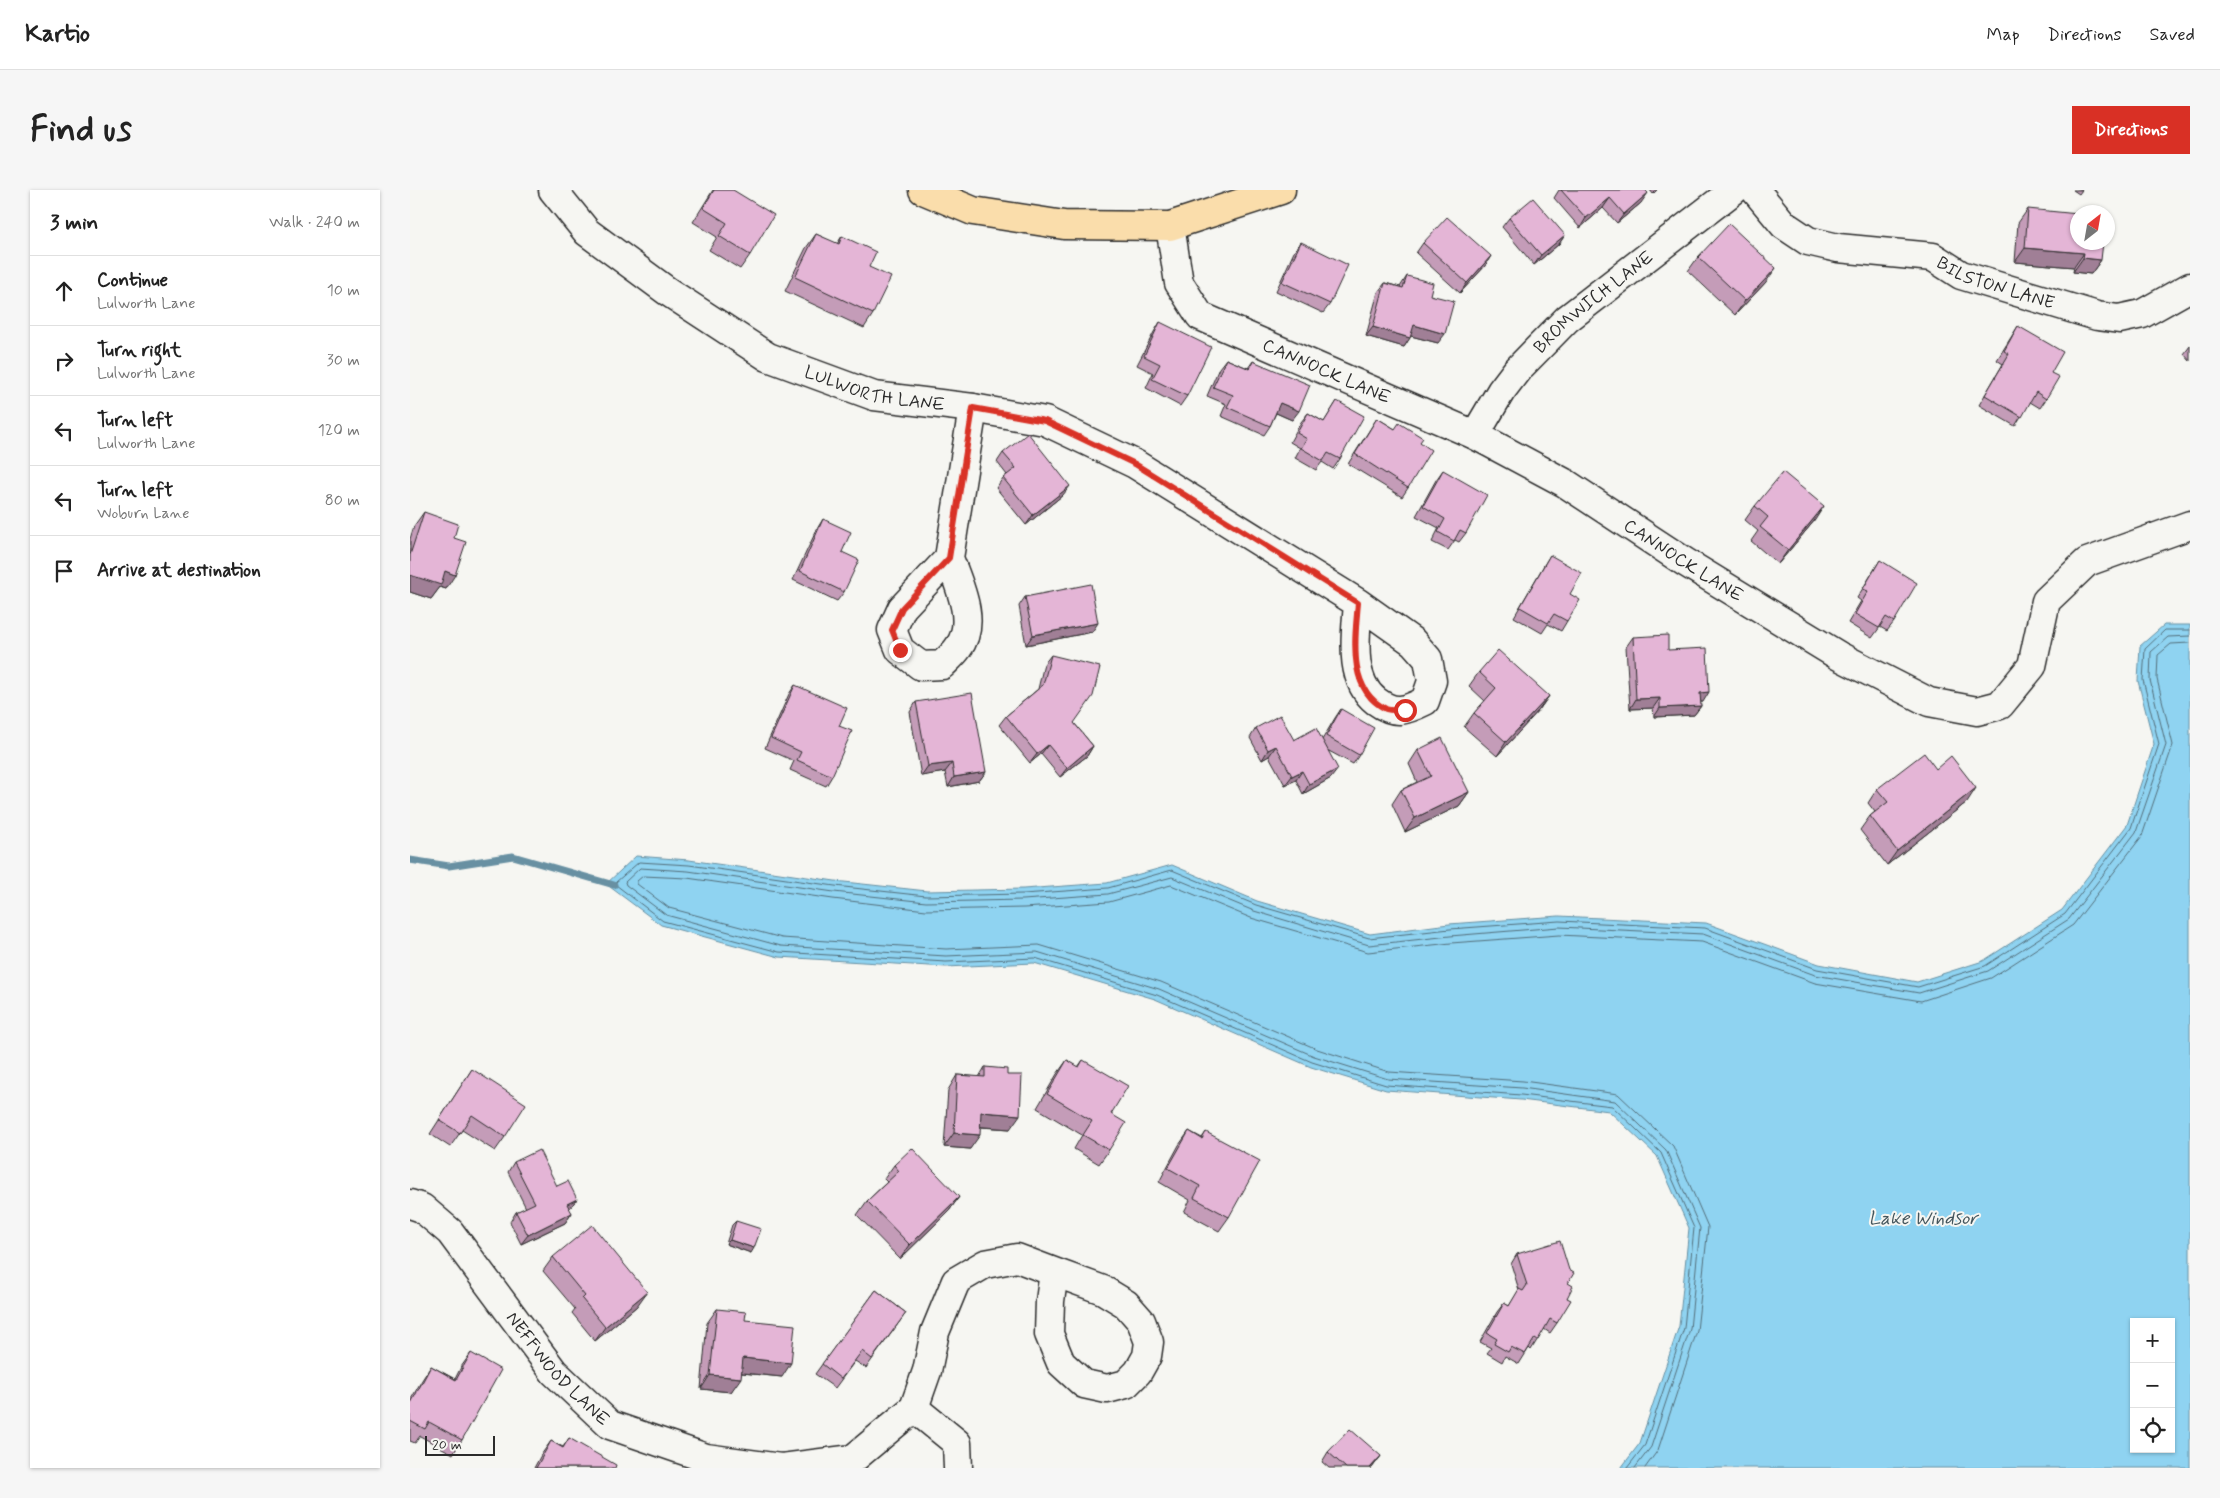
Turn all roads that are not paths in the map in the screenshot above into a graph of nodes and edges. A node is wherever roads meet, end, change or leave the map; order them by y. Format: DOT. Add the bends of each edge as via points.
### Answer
graph roads {
  1 [pos="553,190"];
  2 [pos="923,190"];
  3 [pos="1281,190"];
  4 [pos="1734,190"];
  5 [pos="1755,190"];
  6 [pos="1170,226"];
  7 [pos="2190,287"];
  8 [pos="973,408"];
  9 [pos="1475,435"];
  10 [pos="2190,525"];
  11 [pos="949,558"];
  12 [pos="1358,603"];
  13 [pos="410,1204"];
  14 [pos="1054,1272"];
  15 [pos="914,1408"];
  16 [pos="857,1464"];
  17 [pos="781,1468"];
  18 [pos="958,1468"];
  1 -- 8 [label="street, LULWORTH LANE" via="587,232 667,291 768,357 874,396"];
  2 -- 6 [label="main road" via="973,211 1064,225"];
  3 -- 6 [label="main road"];
  4 -- 9 [label="street, BROMWICH LANE" via="1567,319 1517,370"];
  5 -- 7 [label="street, BILSTON LANE" via="1784,226 1808,241 1838,248 1933,257 1960,276 2097,316 2119,319 2142,314"];
  6 -- 9 [label="street, CANNOCK LANE" via="1179,282 1200,316"];
  8 -- 11 [label="street"];
  8 -- 12 [label="street, LULWORTH LANE" via="1045,421 1135,464"];
  9 -- 10 [label="street, CANNOCK LANE" via="1564,483 1839,656 1929,702 1977,711 2000,706 2032,666 2046,601 2087,562"];
  13 -- 17 [label="street, NEFFWOOD LANE" via="422,1208 450,1232 554,1372 610,1425 706,1458"];
  14 -- 15 [label="street" via="1017,1258 985,1264 956,1281 935,1332 927,1371"];
  15 -- 16 [label="street, NEFFWOOD LANE"];
  15 -- 18 [label="street" via="957,1442"];
  16 -- 17 [label="street, NEFFWOOD LANE"];
}
